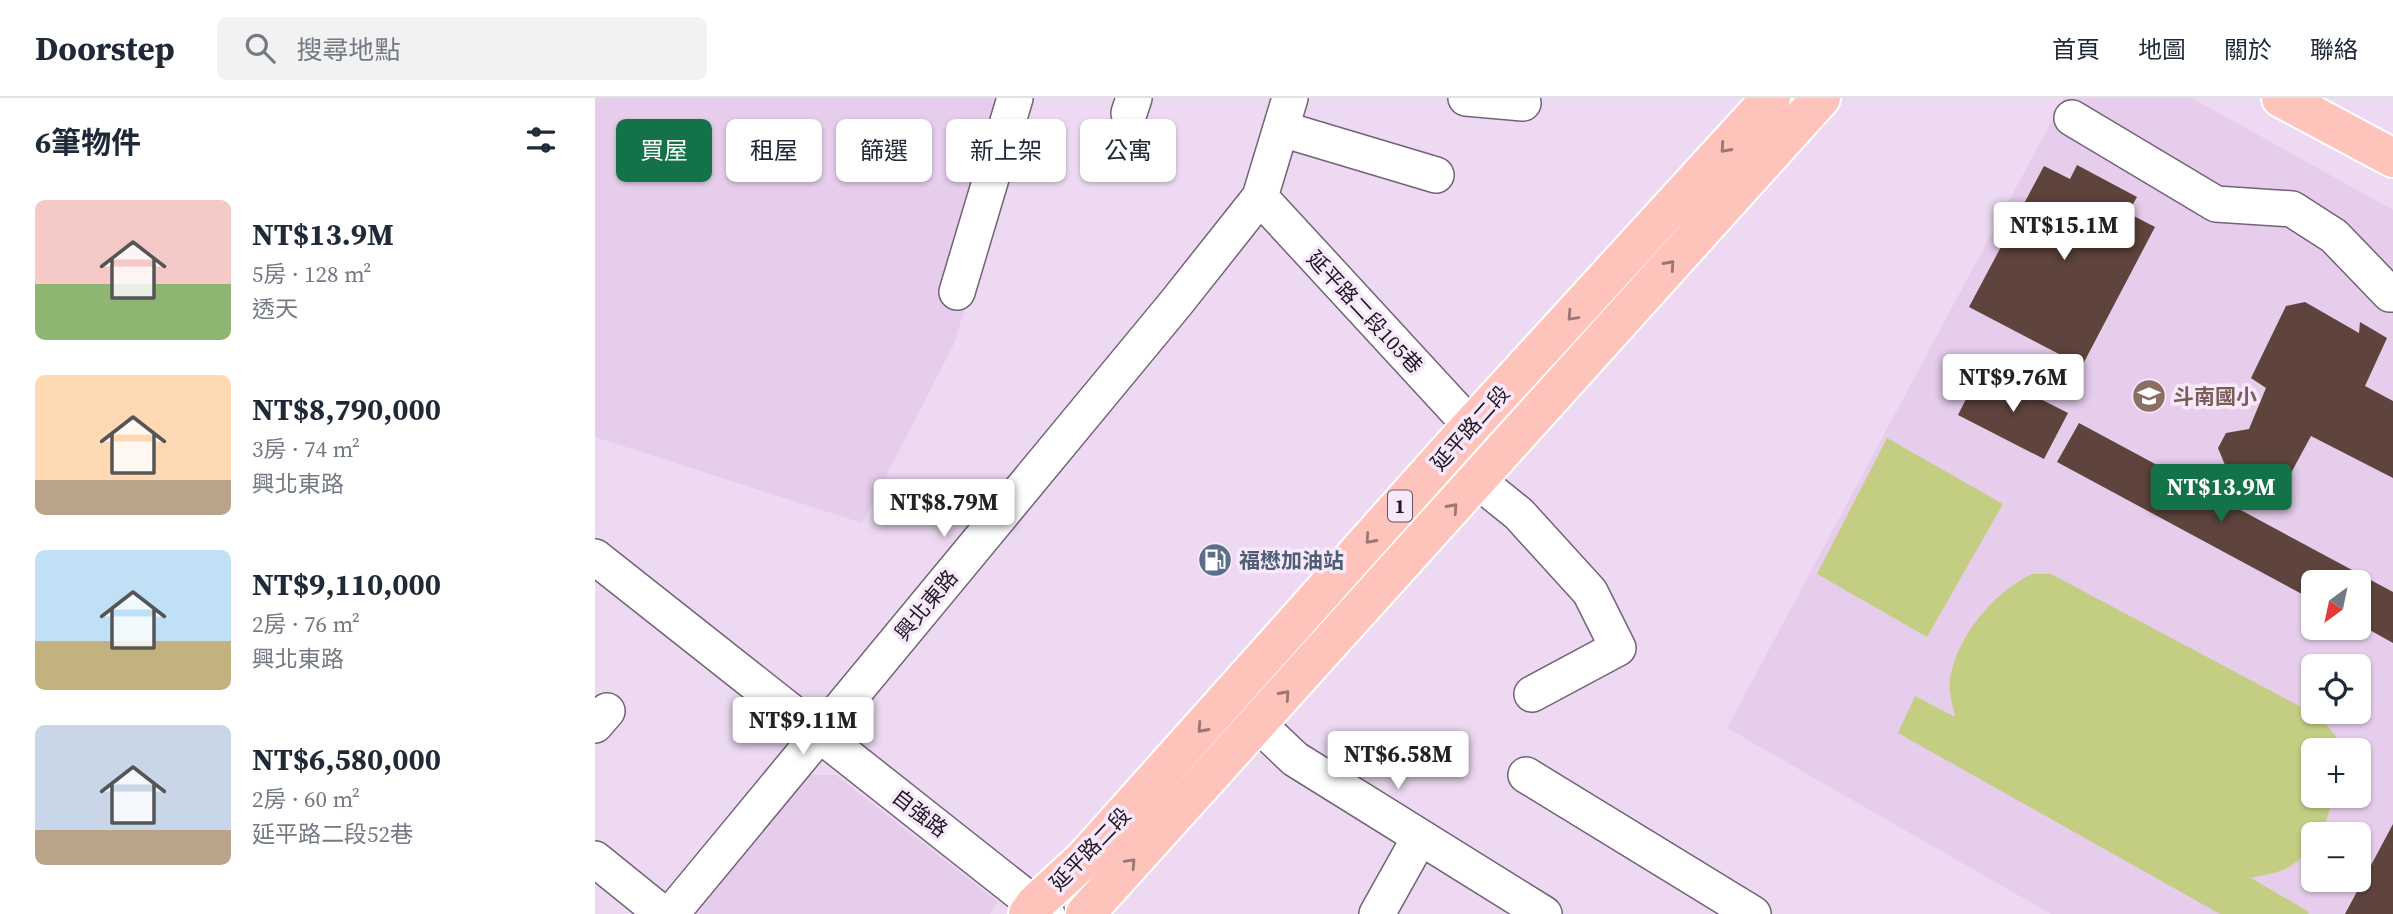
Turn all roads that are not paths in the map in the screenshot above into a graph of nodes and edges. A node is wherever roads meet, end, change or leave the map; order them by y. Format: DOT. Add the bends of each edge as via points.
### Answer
graph roads {
  1 [pos="1016,98"];
  2 [pos="1466,98"];
  3 [pos="1771,98"];
  4 [pos="2281,98"];
  5 [pos="1810,101"];
  6 [pos="1523,103"];
  7 [pos="1286,113"];
  8 [pos="2072,118"];
  9 [pos="2393,158"];
  10 [pos="1436,175"];
  11 [pos="1260,197"];
  12 [pos="1616,268"];
  13 [pos="957,292"];
  14 [pos="2393,294"];
  15 [pos="1643,295"];
  16 [pos="1471,426"];
  17 [pos="1477,480"];
  18 [pos="595,556"];
  19 [pos="1532,694"];
  20 [pos="1230,697"];
  21 [pos="1258,724"];
  22 [pos="819,734"];
  23 [pos="1526,775"];
  24 [pos="1420,837"];
  25 [pos="595,859"];
  26 [pos="1037,911"];
  27 [pos="663,914"];
  28 [pos="671,914"];
  29 [pos="1085,914"];
  30 [pos="1377,914"];
  31 [pos="1544,914"];
  32 [pos="1753,914"];
  1 -- 13 [label="street"];
  2 -- 6 [label="street"];
  3 -- 12 [label="main road, 延平路二段 / 1, one-way"];
  4 -- 9 [label="main road"];
  15 -- 5 [label="main road, 延平路二段 / 1, one-way"];
  7 -- 10 [label="street"];
  7 -- 11 [label="street"];
  8 -- 14 [label="street" via="2216,204 2292,209 2334,236"];
  11 -- 16 [label="street, 延平路二段105巷"];
  11 -- 22 [label="street, 興北東路"];
  12 -- 15 [label="main road"];
  12 -- 16 [label="main road, 延平路二段 / 1, one-way"];
  15 -- 17 [label="main road, 延平路二段 / 1"];
  16 -- 20 [label="main road, 延平路二段 / 1, one-way"];
  17 -- 19 [label="street" via="1519,514 1590,592 1618,648"];
  21 -- 17 [label="main road, 延平路二段 / 1, one-way"];
  18 -- 22 [label="street, 自強路"];
  20 -- 21 [label="street"];
  20 -- 26 [label="main road, 延平路二段 / 1, one-way"];
  21 -- 24 [label="street" via="1295,759"];
  29 -- 21 [label="main road, 延平路二段 / 1, one-way"];
  22 -- 26 [label="street, 自強路"];
  22 -- 28 [label="street, 興北東路"];
  23 -- 32 [label="street"];
  24 -- 30 [label="street"];
  24 -- 31 [label="street"];
  25 -- 27 [label="street"];
}
